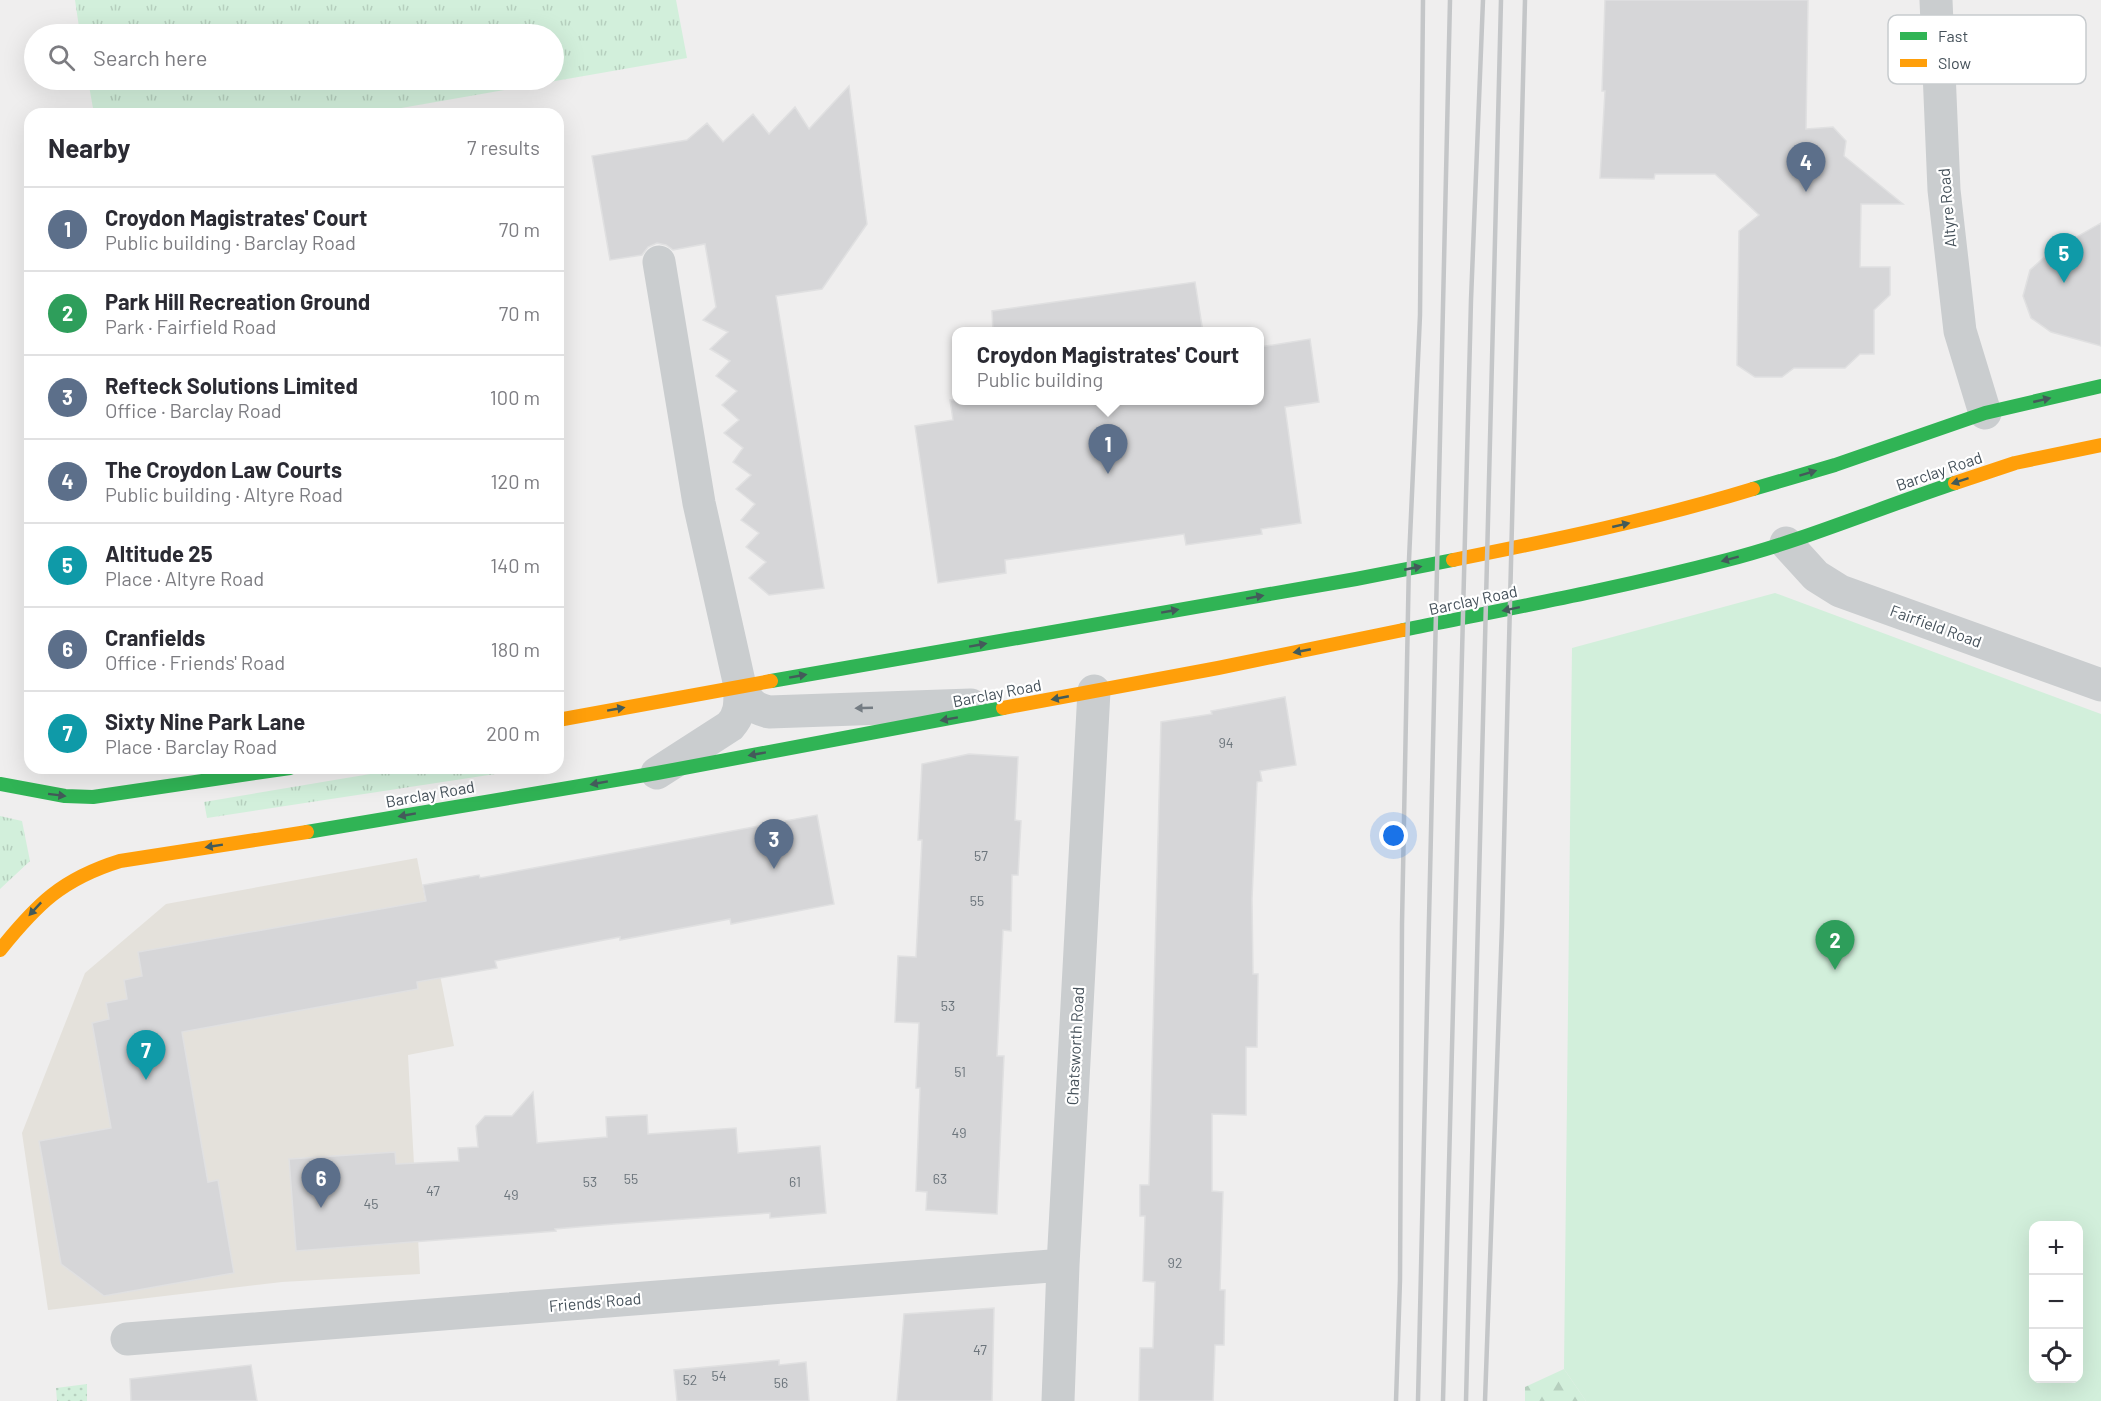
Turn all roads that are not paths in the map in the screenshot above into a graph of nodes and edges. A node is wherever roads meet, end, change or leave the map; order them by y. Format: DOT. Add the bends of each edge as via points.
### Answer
graph roads {
  1 [pos="1936,0"];
  2 [pos="1937,15"];
  3 [pos="1940,84"];
  4 [pos="659,262"];
  5 [pos="2101,386"];
  6 [pos="1985,413"];
  7 [pos="2101,446"];
  8 [pos="1786,543"];
  9 [pos="2101,685"];
  10 [pos="740,686"];
  11 [pos="1094,691"];
  12 [pos="1027,704"];
  13 [pos="564,719"];
  14 [pos="657,773"];
  15 [pos="249,774"];
  16 [pos="0,784"];
  17 [pos="0,950"];
  18 [pos="1064,1265"];
  19 [pos="128,1339"];
  20 [pos="1058,1401"];
  1 -- 2 [label="street, Altyre Road"];
  3 -- 6 [label="street, Altyre Road" via="1944,190 1960,331"];
  4 -- 10 [label="street" via="699,503"];
  6 -- 5 [label="highway, one-way"];
  10 -- 6 [label="highway, one-way" via="1356,579 1563,538 1725,498"];
  7 -- 8 [label="highway, Barclay Road, one-way" via="2015,463"];
  8 -- 9 [label="street, Fairfield Road" via="1816,576 1840,591"];
  8 -- 11 [label="highway, Barclay Road, one-way" via="1676,574"];
  12 -- 10 [label="street, one-way" via="770,712 748,703"];
  13 -- 10 [label="highway, one-way"];
  10 -- 14 [label="street" via="737,719"];
  11 -- 12 [label="highway, Barclay Road, one-way"];
  11 -- 18 [label="street, Chatsworth Road"];
  12 -- 14 [label="highway, Barclay Road, one-way"];
  14 -- 17 [label="highway, Barclay Road, one-way" via="97,867 45,898"];
  16 -- 15 [label="highway, one-way" via="93,797"];
  18 -- 19 [label="street, Friends' Road"];
  18 -- 20 [label="street, Chatsworth Road"];
}
